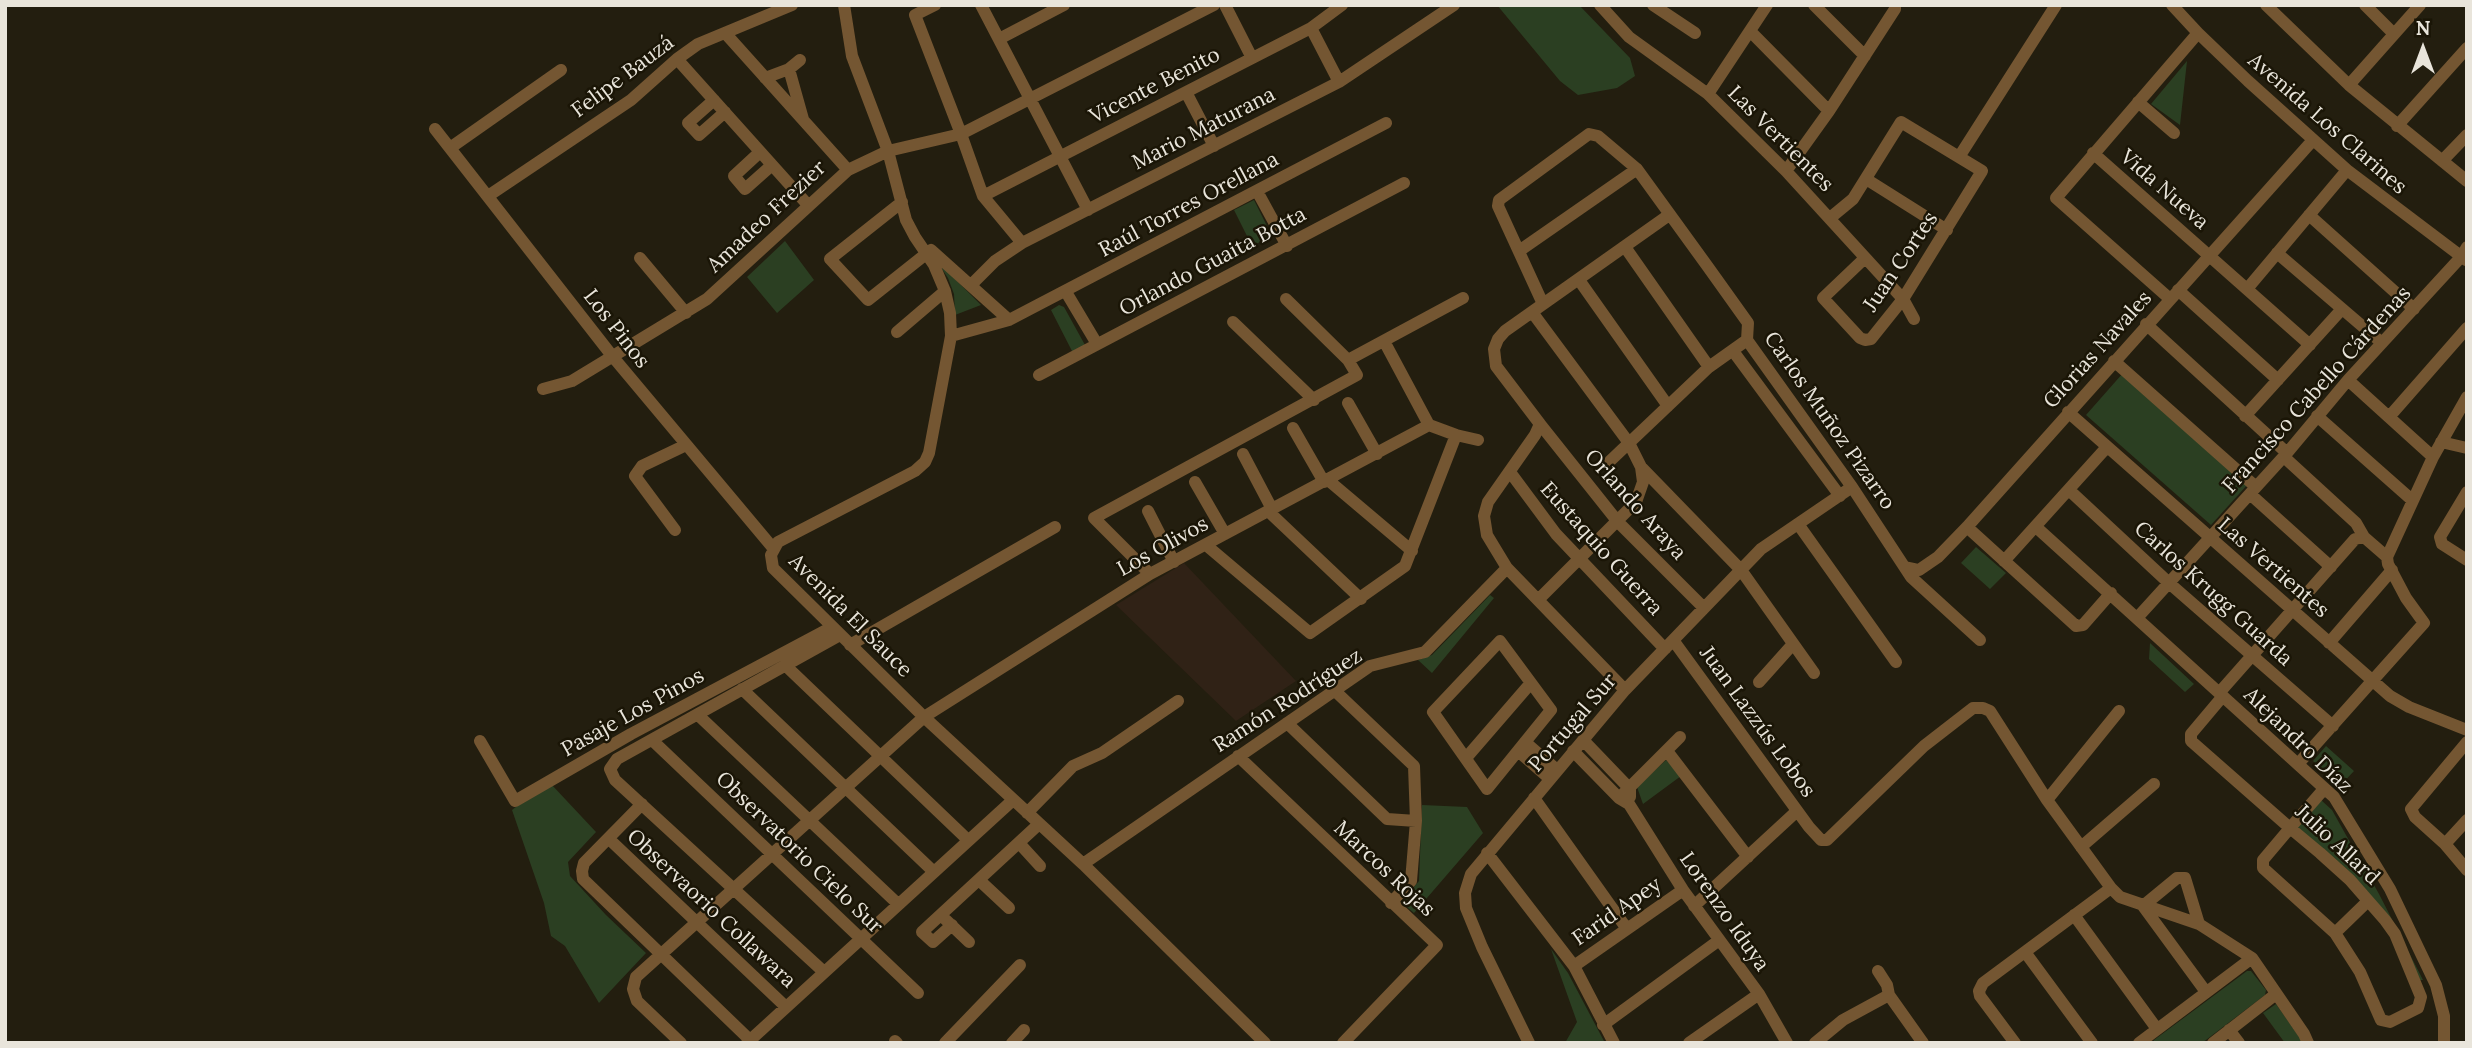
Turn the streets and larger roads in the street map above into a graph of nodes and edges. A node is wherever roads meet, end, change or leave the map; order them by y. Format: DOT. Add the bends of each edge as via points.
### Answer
graph roads {
  1 [pos="792,5"];
  2 [pos="844,5"];
  3 [pos="935,5"];
  4 [pos="981,5"];
  5 [pos="1064,5"];
  6 [pos="1214,5"];
  7 [pos="1225,5"];
  8 [pos="1342,5"];
  9 [pos="1454,5"];
  10 [pos="1653,5"];
  11 [pos="1767,5"];
  12 [pos="1814,5"];
  13 [pos="1895,5"];
  14 [pos="2056,5"];
  15 [pos="2172,5"];
  16 [pos="2266,5"];
  17 [pos="2365,5"];
  18 [pos="2420,5"];
  19 [pos="1604,8"];
  20 [pos="1311,28"];
  21 [pos="1750,31"];
  22 [pos="1695,33"];
  23 [pos="2198,33"];
  24 [pos="726,34"];
  25 [pos="2394,34"];
  26 [pos="999,39"];
  27 [pos="2467,48"];
  28 [pos="1865,56"];
  29 [pos="1252,58"];
  30 [pos="677,59"];
  31 [pos="800,60"];
  32 [pos="789,69"];
  33 [pos="561,70"];
  34 [pos="765,78"];
  35 [pos="1339,82"];
  36 [pos="2349,85"];
  37 [pos="1186,92"];
  38 [pos="1708,94"];
  39 [pos="1030,98"];
  40 [pos="714,100"];
  41 [pos="2138,102"];
  42 [pos="1829,111"];
  43 [pos="725,112"];
  44 [pos="804,122"];
  45 [pos="1386,123"];
  46 [pos="2397,125"];
  47 [pos="435,129"];
  48 [pos="2174,133"];
  49 [pos="961,134"];
  50 [pos="2467,135"];
  51 [pos="2312,140"];
  52 [pos="1214,146"];
  53 [pos="450,148"];
  54 [pos="888,151"];
  55 [pos="760,152"];
  56 [pos="2093,153"];
  57 [pos="1060,157"];
  58 [pos="1959,157"];
  59 [pos="2442,161"];
  60 [pos="772,165"];
  61 [pos="1637,169"];
  62 [pos="848,170"];
  63 [pos="2347,170"];
  64 [pos="1786,171"];
  65 [pos="1866,179"];
  66 [pos="2467,181"];
  67 [pos="1404,183"];
  68 [pos="1257,191"];
  69 [pos="488,196"];
  70 [pos="983,196"];
  71 [pos="902,202"];
  72 [pos="808,205"];
  73 [pos="1088,210"];
  74 [pos="1669,215"];
  75 [pos="2309,215"];
  76 [pos="1830,218"];
  77 [pos="1947,230"];
  78 [pos="1023,243"];
  79 [pos="1287,246"];
  80 [pos="1625,247"];
  81 [pos="1519,251"];
  82 [pos="926,253"];
  83 [pos="2277,253"];
  84 [pos="2211,255"];
  85 [pos="2465,255"];
  86 [pos="640,258"];
  87 [pos="1865,258"];
  88 [pos="1579,280"];
  89 [pos="971,285"];
  90 [pos="2247,289"];
  91 [pos="945,290"];
  92 [pos="1066,292"];
  93 [pos="2174,294"];
  94 [pos="1464,298"];
  95 [pos="1286,299"];
  96 [pos="1903,299"];
  97 [pos="1543,304"];
  98 [pos="2343,309"];
  99 [pos="2414,309"];
  100 [pos="1532,312"];
  101 [pos="686,313"];
  102 [pos="1914,318"];
  103 [pos="1009,320"];
  104 [pos="1233,322"];
  105 [pos="2146,324"];
  106 [pos="2467,328"];
  107 [pos="897,332"];
  108 [pos="951,336"];
  109 [pos="1747,340"];
  110 [pos="1384,341"];
  111 [pos="2382,343"];
  112 [pos="1097,344"];
  113 [pos="2310,345"];
  114 [pos="1733,351"];
  115 [pos="613,357"];
  116 [pos="1348,360"];
  117 [pos="2114,361"];
  118 [pos="1709,367"];
  119 [pos="1039,375"];
  120 [pos="2278,380"];
  121 [pos="2348,380"];
  122 [pos="543,389"];
  123 [pos="2467,397"];
  124 [pos="1314,400"];
  125 [pos="1348,403"];
  126 [pos="1668,406"];
  127 [pos="2068,412"];
  128 [pos="2245,416"];
  129 [pos="2317,416"];
  130 [pos="2389,417"];
  131 [pos="1540,424"];
  132 [pos="1429,425"];
  133 [pos="1293,428"];
  134 [pos="1456,435"];
  135 [pos="1478,440"];
  136 [pos="2441,442"];
  137 [pos="1629,443"];
  138 [pos="686,445"];
  139 [pos="2107,447"];
  140 [pos="2467,448"];
  141 [pos="1243,454"];
  142 [pos="1377,454"];
  143 [pos="2285,455"];
  144 [pos="2433,457"];
  145 [pos="1610,461"];
  146 [pos="1641,467"];
  147 [pos="1510,472"];
  148 [pos="1326,481"];
  149 [pos="1195,482"];
  150 [pos="1852,487"];
  151 [pos="2069,490"];
  152 [pos="2253,491"];
  153 [pos="2467,492"];
  154 [pos="1840,496"];
  155 [pos="2412,500"];
  156 [pos="1270,510"];
  157 [pos="1148,511"];
  158 [pos="1618,522"];
  159 [pos="1798,524"];
  160 [pos="1055,527"];
  161 [pos="1967,527"];
  162 [pos="2036,527"];
  163 [pos="675,530"];
  164 [pos="1225,534"];
  165 [pos="2364,537"];
  166 [pos="2210,538"];
  167 [pos="1206,545"];
  168 [pos="773,548"];
  169 [pos="1412,551"];
  170 [pos="2387,557"];
  171 [pos="1580,560"];
  172 [pos="2467,560"];
  173 [pos="2004,561"];
  174 [pos="1174,562"];
  175 [pos="1905,567"];
  176 [pos="2331,567"];
  177 [pos="1507,568"];
  178 [pos="1741,570"];
  179 [pos="2392,570"];
  180 [pos="1150,575"];
  181 [pos="2169,583"];
  182 [pos="2111,593"];
  183 [pos="1362,599"];
  184 [pos="1538,600"];
  185 [pos="1704,608"];
  186 [pos="2292,610"];
  187 [pos="2137,618"];
  188 [pos="836,631"];
  189 [pos="1980,640"];
  190 [pos="2329,643"];
  191 [pos="1669,644"];
  192 [pos="1793,644"];
  193 [pos="850,645"];
  194 [pos="2253,655"];
  195 [pos="1896,662"];
  196 [pos="786,666"];
  197 [pos="1814,673"];
  198 [pos="1759,682"];
  199 [pos="2373,682"];
  200 [pos="1530,684"];
  201 [pos="742,689"];
  202 [pos="1334,690"];
  203 [pos="1625,691"];
  204 [pos="2221,694"];
  205 [pos="1178,701"];
  206 [pos="2119,711"];
  207 [pos="698,715"];
  208 [pos="924,717"];
  209 [pos="1287,723"];
  210 [pos="2333,726"];
  211 [pos="2467,730"];
  212 [pos="1680,737"];
  213 [pos="1583,740"];
  214 [pos="480,741"];
  215 [pos="653,741"];
  216 [pos="2467,742"];
  217 [pos="1521,746"];
  218 [pos="1573,751"];
  219 [pos="1667,751"];
  220 [pos="881,756"];
  221 [pos="1238,756"];
  222 [pos="1466,758"];
  223 [pos="2298,764"];
  224 [pos="1553,775"];
  225 [pos="2154,784"];
  226 [pos="845,788"];
  227 [pos="1630,789"];
  228 [pos="2324,789"];
  229 [pos="1534,798"];
  230 [pos="1013,800"];
  231 [pos="2047,800"];
  232 [pos="1624,801"];
  233 [pos="642,804"];
  234 [pos="1797,811"];
  235 [pos="1027,813"];
  236 [pos="2467,820"];
  237 [pos="809,821"];
  238 [pos="1416,821"];
  239 [pos="1040,824"];
  240 [pos="2290,828"];
  241 [pos="609,839"];
  242 [pos="968,840"];
  243 [pos="1019,843"];
  244 [pos="2445,844"];
  245 [pos="2081,847"];
  246 [pos="1487,853"];
  247 [pos="772,854"];
  248 [pos="1748,856"];
  249 [pos="1083,864"];
  250 [pos="1040,866"];
  251 [pos="2467,870"];
  252 [pos="933,872"];
  253 [pos="979,880"];
  254 [pos="734,888"];
  255 [pos="2111,888"];
  256 [pos="1683,890"];
  257 [pos="2368,901"];
  258 [pos="1391,903"];
  259 [pos="898,904"];
  260 [pos="1694,906"];
  261 [pos="2143,906"];
  262 [pos="1009,908"];
  263 [pos="941,915"];
  264 [pos="2074,915"];
  265 [pos="697,922"];
  266 [pos="2199,924"];
  267 [pos="952,925"];
  268 [pos="1626,929"];
  269 [pos="2335,933"];
  270 [pos="861,938"];
  271 [pos="1718,941"];
  272 [pos="969,942"];
  273 [pos="2025,952"];
  274 [pos="660,955"];
  275 [pos="2252,958"];
  276 [pos="1020,965"];
  277 [pos="1574,966"];
  278 [pos="1878,971"];
  279 [pos="824,972"];
  280 [pos="2436,985"];
  281 [pos="2206,992"];
  282 [pos="2420,992"];
  283 [pos="918,993"];
  284 [pos="1759,994"];
  285 [pos="1889,995"];
  286 [pos="2276,995"];
  287 [pos="786,1007"];
  288 [pos="1603,1025"];
  289 [pos="2157,1029"];
  290 [pos="1024,1030"];
  291 [pos="2230,1030"];
  292 [pos="748,1041"];
  293 [pos="681,1043"];
  294 [pos="945,1043"];
  295 [pos="1012,1043"];
  296 [pos="1265,1043"];
  297 [pos="1343,1043"];
  298 [pos="1529,1043"];
  299 [pos="1614,1043"];
  300 [pos="1689,1043"];
  301 [pos="1787,1043"];
  302 [pos="1815,1043"];
  303 [pos="1923,1043"];
  304 [pos="2015,1043"];
  305 [pos="2092,1043"];
  306 [pos="2139,1043"];
  307 [pos="2213,1043"];
  308 [pos="2239,1043"];
  309 [pos="2308,1043"];
  310 [pos="2444,1043"];
  1 -- 24 [label="street, Felipe Bauzá"];
  2 -- 54 [label="street, Avenida El Sauce" via="852,56"];
  3 -- 49 [label="street" via="915,15"];
  4 -- 26 [label="street"];
  5 -- 26 [label="street"];
  6 -- 39 [label="street, Amadeo Frezier"];
  7 -- 29 [label="street"];
  8 -- 20 [label="street, Vicente Benito"];
  9 -- 35 [label="street, Mario Maturana"];
  10 -- 22 [label="street"];
  11 -- 21 [label="street"];
  12 -- 28 [label="street"];
  13 -- 28 [label="street"];
  14 -- 58 [label="street"];
  15 -- 23 [label="street, Avenida Los Clarines"];
  16 -- 36 [label="street"];
  17 -- 25 [label="street"];
  18 -- 25 [label="street"];
  19 -- 38 [label="street, Las Vertientes" via="1629,37"];
  20 -- 29 [label="street, Vicente Benito"];
  20 -- 35 [label="street"];
  21 -- 38 [label="street"];
  21 -- 42 [label="street"];
  23 -- 41 [label="street"];
  23 -- 51 [label="street, Avenida Los Clarines"];
  24 -- 30 [label="street, Felipe Bauzá" via="698,44"];
  24 -- 34 [label="street"];
  25 -- 36 [label="street"];
  26 -- 39 [label="street"];
  27 -- 46 [label="street"];
  28 -- 42 [label="street"];
  29 -- 37 [label="street, Vicente Benito"];
  30 -- 40 [label="street"];
  30 -- 69 [label="street, Felipe Bauzá" via="631,100"];
  31 -- 32 [label="street"];
  32 -- 34 [label="street"];
  32 -- 44 [label="street"];
  33 -- 53 [label="street"];
  34 -- 44 [label="street"];
  35 -- 52 [label="street, Mario Maturana"];
  36 -- 46 [label="street"];
  37 -- 52 [label="street"];
  37 -- 57 [label="street, Vicente Benito"];
  38 -- 64 [label="street, Las Vertientes"];
  39 -- 49 [label="street, Amadeo Frezier"];
  39 -- 57 [label="street"];
  40 -- 43 [label="street"];
  40 -- 43 [label="street" via="688,123 699,135"];
  41 -- 48 [label="street"];
  41 -- 56 [label="street"];
  42 -- 64 [label="street"];
  43 -- 55 [label="street"];
  44 -- 62 [label="street"];
  45 -- 68 [label="street, Raúl Torres Orellana"];
  46 -- 59 [label="street"];
  47 -- 53 [label="street, Los Pinos"];
  49 -- 54 [label="street, Amadeo Frezier"];
  49 -- 70 [label="street"];
  50 -- 59 [label="street"];
  51 -- 63 [label="street, Avenida Los Clarines"];
  51 -- 84 [label="street, Glorias Navales"];
  52 -- 73 [label="street, Mario Maturana"];
  53 -- 69 [label="street, Los Pinos"];
  54 -- 62 [label="street, Amadeo Frezier"];
  54 -- 71 [label="street, Avenida El Sauce"];
  55 -- 60 [label="street"];
  55 -- 60 [label="street" via="734,176 745,189"];
  56 -- 84 [label="street, Vida Nueva"];
  56 -- 93 [label="street" via="2056,198"];
  57 -- 70 [label="street, Vicente Benito"];
  57 -- 73 [label="street"];
  58 -- 65 [label="street" via="1901,122"];
  58 -- 77 [label="street, Juan Cortes" via="1982,171"];
  59 -- 66 [label="street"];
  60 -- 72 [label="street"];
  61 -- 74 [label="street, Carlos Muñoz Pizarro"];
  61 -- 81 [label="street"];
  61 -- 81 [label="street, Carlos Muñoz Pizarro" via="1598,136 1589,134 1499,200"];
  62 -- 72 [label="street, Amadeo Frezier"];
  63 -- 75 [label="street"];
  63 -- 85 [label="street, Avenida Los Clarines"];
  64 -- 76 [label="street, Las Vertientes"];
  65 -- 76 [label="street" via="1853,200"];
  65 -- 77 [label="street"];
  67 -- 79 [label="street, Orlando Guaita Botta"];
  68 -- 79 [label="street"];
  68 -- 92 [label="street, Raúl Torres Orellana"];
  69 -- 115 [label="street, Los Pinos"];
  70 -- 78 [label="street"];
  71 -- 82 [label="street, Avenida El Sauce" via="910,229"];
  71 -- 82 [label="street" via="830,259 868,300"];
  72 -- 101 [label="street, Amadeo Frezier"];
  73 -- 78 [label="street, Mario Maturana"];
  74 -- 80 [label="street"];
  74 -- 109 [label="street, Carlos Muñoz Pizarro" via="1748,323"];
  75 -- 83 [label="street"];
  75 -- 99 [label="street"];
  76 -- 87 [label="street, Las Vertientes"];
  77 -- 96 [label="street, Juan Cortes"];
  78 -- 89 [label="street, Mario Maturana" via="995,261"];
  79 -- 112 [label="street, Orlando Guaita Botta"];
  80 -- 88 [label="street"];
  80 -- 118 [label="street"];
  81 -- 97 [label="street, Carlos Muñoz Pizarro"];
  82 -- 89 [label="street" via="931,250"];
  82 -- 91 [label="street, Avenida El Sauce"];
  83 -- 90 [label="street"];
  83 -- 98 [label="street"];
  84 -- 90 [label="street, Vida Nueva"];
  84 -- 93 [label="street, Glorias Navales"];
  85 -- 99 [label="street, Francisco Cabello Cárdenas"];
  86 -- 101 [label="street"];
  87 -- 96 [label="street, Las Vertientes"];
  87 -- 96 [label="street, Juan Cortes" via="1823,300 1860,338 1871,339"];
  88 -- 97 [label="street"];
  88 -- 126 [label="street"];
  89 -- 103 [label="street"];
  90 -- 113 [label="street, Vida Nueva"];
  91 -- 107 [label="street"];
  91 -- 108 [label="street, Avenida El Sauce"];
  92 -- 103 [label="street, Raúl Torres Orellana"];
  92 -- 112 [label="street"];
  93 -- 105 [label="street, Glorias Navales"];
  93 -- 120 [label="street"];
  94 -- 110 [label="street"];
  95 -- 116 [label="street"];
  96 -- 102 [label="street, Las Vertientes"];
  97 -- 100 [label="street"];
  98 -- 111 [label="street"];
  98 -- 113 [label="street"];
  99 -- 111 [label="street, Francisco Cabello Cárdenas"];
  100 -- 131 [label="street, Orlando Araya" via="1501,335 1494,355 1496,366"];
  100 -- 137 [label="street"];
  101 -- 115 [label="street, Amadeo Frezier"];
  103 -- 108 [label="street, Raúl Torres Orellana"];
  104 -- 124 [label="street"];
  105 -- 117 [label="street, Glorias Navales"];
  105 -- 128 [label="street"];
  106 -- 130 [label="street"];
  108 -- 168 [label="street, Avenida El Sauce" via="925,463"];
  109 -- 114 [label="street"];
  109 -- 150 [label="street, Carlos Muñoz Pizarro"];
  110 -- 116 [label="street"];
  110 -- 132 [label="street"];
  111 -- 121 [label="street, Francisco Cabello Cárdenas"];
  112 -- 119 [label="street, Orlando Guaita Botta"];
  113 -- 120 [label="street"];
  114 -- 118 [label="street"];
  114 -- 154 [label="street, Carlos Muñoz Pizarro"];
  115 -- 122 [label="street, Amadeo Frezier" via="572,381"];
  115 -- 138 [label="street, Los Pinos"];
  116 -- 124 [label="street" via="1357,375"];
  117 -- 127 [label="street, Glorias Navales"];
  117 -- 152 [label="street"];
  118 -- 126 [label="street"];
  120 -- 128 [label="street"];
  121 -- 129 [label="street, Francisco Cabello Cárdenas"];
  121 -- 130 [label="street"];
  123 -- 136 [label="street"];
  124 -- 180 [label="street" via="1094,518"];
  125 -- 142 [label="street"];
  126 -- 137 [label="street"];
  127 -- 139 [label="street, Las Vertientes"];
  127 -- 161 [label="street, Glorias Navales"];
  128 -- 143 [label="street"];
  129 -- 143 [label="street, Francisco Cabello Cárdenas"];
  129 -- 155 [label="street"];
  130 -- 144 [label="street"];
  131 -- 147 [label="street"];
  131 -- 158 [label="street, Orlando Araya"];
  132 -- 134 [label="street"];
  132 -- 142 [label="street, Los Olivos"];
  133 -- 148 [label="street"];
  134 -- 135 [label="street"];
  134 -- 169 [label="street"];
  136 -- 140 [label="street"];
  136 -- 144 [label="street"];
  137 -- 145 [label="street"];
  137 -- 146 [label="street"];
  138 -- 163 [label="street" via="642,466 635,476"];
  138 -- 168 [label="street, Los Pinos"];
  139 -- 151 [label="street"];
  139 -- 166 [label="street, Las Vertientes"];
  141 -- 156 [label="street"];
  142 -- 148 [label="street, Los Olivos"];
  143 -- 152 [label="street, Francisco Cabello Cárdenas"];
  143 -- 165 [label="street" via="2356,523"];
  144 -- 155 [label="street"];
  146 -- 158 [label="street" via="1639,496"];
  146 -- 178 [label="street"];
  147 -- 171 [label="street, Eustaquio Guerra"];
  147 -- 177 [label="street" via="1491,495 1484,516 1487,535"];
  148 -- 156 [label="street, Los Olivos"];
  148 -- 169 [label="street"];
  149 -- 164 [label="street"];
  150 -- 154 [label="street, Portugal Sur"];
  150 -- 175 [label="street, Carlos Muñoz Pizarro"];
  151 -- 162 [label="street"];
  151 -- 181 [label="street, Carlos Krugg Guarda"];
  152 -- 166 [label="street, Francisco Cabello Cárdenas"];
  152 -- 176 [label="street"];
  153 -- 172 [label="street" via="2440,537 2442,544"];
  154 -- 159 [label="street, Portugal Sur"];
  155 -- 170 [label="street"];
  156 -- 164 [label="street, Los Olivos"];
  156 -- 183 [label="street"];
  157 -- 174 [label="street"];
  158 -- 171 [label="street"];
  158 -- 185 [label="street, Orlando Araya"];
  159 -- 178 [label="street, Portugal Sur" via="1761,549"];
  159 -- 195 [label="street"];
  160 -- 193 [label="street"];
  161 -- 173 [label="street"];
  161 -- 175 [label="street, Glorias Navales" via="1919,570"];
  162 -- 173 [label="street"];
  162 -- 182 [label="street, Alejandro Díaz"];
  164 -- 167 [label="street, Los Olivos"];
  165 -- 170 [label="street"];
  165 -- 176 [label="street" via="2355,539"];
  166 -- 181 [label="street, Francisco Cabello Cárdenas"];
  166 -- 186 [label="street, Las Vertientes"];
  167 -- 174 [label="street, Los Olivos"];
  167 -- 183 [label="street" via="1310,633"];
  168 -- 188 [label="street, Avenida El Sauce" via="775,571"];
  169 -- 183 [label="street" via="1405,566"];
  170 -- 179 [label="street"];
  171 -- 184 [label="street"];
  171 -- 191 [label="street, Eustaquio Guerra"];
  173 -- 182 [label="street" via="2076,626 2083,625"];
  174 -- 180 [label="street, Los Olivos"];
  175 -- 189 [label="street, Carlos Muñoz Pizarro"];
  176 -- 186 [label="street"];
  177 -- 184 [label="street"];
  177 -- 202 [label="street, Ramón Rodríguez" via="1424,652 1370,666"];
  178 -- 185 [label="street, Portugal Sur"];
  178 -- 192 [label="street"];
  179 -- 190 [label="street"];
  179 -- 199 [label="street" via="2424,623"];
  180 -- 208 [label="street, Los Olivos"];
  181 -- 187 [label="street, Francisco Cabello Cárdenas"];
  181 -- 194 [label="street, Carlos Krugg Guarda"];
  182 -- 187 [label="street, Alejandro Díaz"];
  184 -- 203 [label="street"];
  185 -- 191 [label="street, Portugal Sur"];
  186 -- 190 [label="street, Las Vertientes"];
  186 -- 194 [label="street"];
  187 -- 204 [label="street, Alejandro Díaz"];
  188 -- 193 [label="street, Avenida El Sauce"];
  188 -- 196 [label="street"];
  188 -- 214 [label="street, Pasaje Los Pinos" via="631,734 515,801"];
  190 -- 199 [label="street, Las Vertientes"];
  191 -- 203 [label="street, Portugal Sur"];
  191 -- 234 [label="street, Juan Lazzús Lobos"];
  192 -- 197 [label="street"];
  192 -- 198 [label="street"];
  193 -- 208 [label="street, Avenida El Sauce"];
  194 -- 204 [label="street"];
  194 -- 210 [label="street, Carlos Krugg Guarda"];
  196 -- 201 [label="street"];
  196 -- 220 [label="street"];
  199 -- 210 [label="street"];
  199 -- 211 [label="street, Las Vertientes" via="2409,707"];
  200 -- 217 [label="street" via="1551,710"];
  200 -- 222 [label="street"];
  200 -- 222 [label="street" via="1500,641 1433,712"];
  201 -- 207 [label="street"];
  201 -- 226 [label="street"];
  202 -- 209 [label="street, Ramón Rodríguez"];
  202 -- 238 [label="street" via="1414,766"];
  203 -- 213 [label="street, Portugal Sur"];
  204 -- 223 [label="street, Alejandro Díaz"];
  204 -- 240 [label="street, Julio Allard" via="2191,734 2191,741"];
  205 -- 235 [label="street" via="1102,753 1073,766"];
  206 -- 231 [label="street"];
  207 -- 215 [label="street"];
  207 -- 237 [label="street"];
  208 -- 220 [label="street, Los Olivos"];
  208 -- 230 [label="street, Avenida El Sauce"];
  209 -- 221 [label="street, Ramón Rodríguez"];
  209 -- 238 [label="street" via="1387,819"];
  210 -- 223 [label="street"];
  212 -- 219 [label="street"];
  213 -- 218 [label="street, Portugal Sur"];
  213 -- 227 [label="street"];
  215 -- 233 [label="street" via="617,759 610,769 612,777"];
  215 -- 247 [label="street, Observatorio Cielo Sur"];
  216 -- 244 [label="street" via="2411,809"];
  217 -- 222 [label="street" via="1487,789"];
  217 -- 224 [label="street"];
  218 -- 224 [label="street, Portugal Sur"];
  218 -- 232 [label="street, Lorenzo Iduya"];
  219 -- 227 [label="street"];
  219 -- 248 [label="street"];
  220 -- 226 [label="street, Los Olivos"];
  220 -- 242 [label="street"];
  221 -- 249 [label="street, Ramón Rodríguez"];
  221 -- 258 [label="street, Marcos Rojas"];
  223 -- 228 [label="street, Alejandro Díaz"];
  224 -- 229 [label="street, Portugal Sur"];
  225 -- 245 [label="street"];
  226 -- 237 [label="street, Los Olivos"];
  226 -- 252 [label="street"];
  227 -- 232 [label="street"];
  228 -- 240 [label="street"];
  228 -- 280 [label="street, Alejandro Díaz" via="2346,815 2390,889"];
  229 -- 246 [label="street, Portugal Sur"];
  229 -- 268 [label="street"];
  230 -- 235 [label="street, Avenida El Sauce"];
  230 -- 242 [label="street"];
  231 -- 234 [label="street, Juan Lazzús Lobos" via="1990,711 1973,708 1924,746 1827,840 1821,840"];
  231 -- 245 [label="street"];
  232 -- 256 [label="street, Lorenzo Iduya"];
  233 -- 241 [label="street"];
  233 -- 254 [label="street"];
  234 -- 248 [label="street, Farid Apey"];
  235 -- 239 [label="street, Avenida El Sauce"];
  236 -- 244 [label="street"];
  237 -- 247 [label="street, Los Olivos"];
  237 -- 259 [label="street"];
  238 -- 258 [label="street" via="1411,881"];
  239 -- 243 [label="street"];
  239 -- 249 [label="street, Avenida El Sauce"];
  240 -- 257 [label="street, Julio Allard"];
  240 -- 269 [label="street" via="2263,860 2263,868"];
  241 -- 265 [label="street, Observaorio Collawara"];
  241 -- 274 [label="street" via="584,863 586,883"];
  242 -- 252 [label="street"];
  243 -- 250 [label="street"];
  243 -- 253 [label="street"];
  244 -- 251 [label="street"];
  245 -- 255 [label="street"];
  246 -- 277 [label="street"];
  246 -- 298 [label="street, Portugal Sur" via="1468,880 1466,908"];
  247 -- 254 [label="street, Los Olivos"];
  247 -- 270 [label="street, Observatorio Cielo Sur"];
  248 -- 260 [label="street, Farid Apey"];
  249 -- 296 [label="street, Avenida El Sauce"];
  252 -- 259 [label="street"];
  253 -- 262 [label="street"];
  253 -- 263 [label="street"];
  254 -- 265 [label="street, Los Olivos"];
  254 -- 279 [label="street"];
  255 -- 261 [label="street"];
  255 -- 264 [label="street"];
  256 -- 260 [label="street, Lorenzo Iduya"];
  256 -- 268 [label="street, Farid Apey"];
  257 -- 269 [label="street"];
  257 -- 282 [label="street, Julio Allard" via="2395,934"];
  258 -- 297 [label="street, Marcos Rojas" via="1437,945"];
  259 -- 270 [label="street"];
  260 -- 271 [label="street, Lorenzo Iduya"];
  261 -- 266 [label="street"];
  261 -- 266 [label="street" via="2177,878 2185,878"];
  261 -- 281 [label="street"];
  263 -- 267 [label="street"];
  263 -- 267 [label="street" via="922,932 933,942"];
  264 -- 273 [label="street"];
  264 -- 289 [label="street"];
  265 -- 274 [label="street, Los Olivos"];
  265 -- 287 [label="street, Observaorio Collawara"];
  266 -- 275 [label="street"];
  267 -- 272 [label="street"];
  268 -- 277 [label="street, Farid Apey"];
  269 -- 282 [label="street" via="2360,972 2381,1020 2390,1022 2418,1008"];
  270 -- 279 [label="street"];
  270 -- 283 [label="street, Observatorio Cielo Sur"];
  271 -- 284 [label="street, Lorenzo Iduya"];
  271 -- 288 [label="street"];
  273 -- 304 [label="street" via="1983,983 1979,991"];
  273 -- 305 [label="street"];
  274 -- 292 [label="street"];
  274 -- 293 [label="street, Los Olivos" via="636,977 633,993"];
  275 -- 281 [label="street"];
  275 -- 286 [label="street"];
  276 -- 294 [label="street"];
  277 -- 288 [label="street"];
  278 -- 285 [label="street"];
  279 -- 287 [label="street"];
  280 -- 282 [label="street"];
  280 -- 310 [label="street, Alejandro Díaz" via="2444,1016"];
  281 -- 289 [label="street"];
  284 -- 300 [label="street"];
  284 -- 301 [label="street, Lorenzo Iduya"];
  285 -- 302 [label="street" via="1843,1020"];
  285 -- 303 [label="street"];
  286 -- 291 [label="street"];
  286 -- 309 [label="street"];
  287 -- 292 [label="street"];
  288 -- 299 [label="street"];
  289 -- 306 [label="street"];
  290 -- 295 [label="street"];
  291 -- 307 [label="street"];
  291 -- 308 [label="street"];
}
